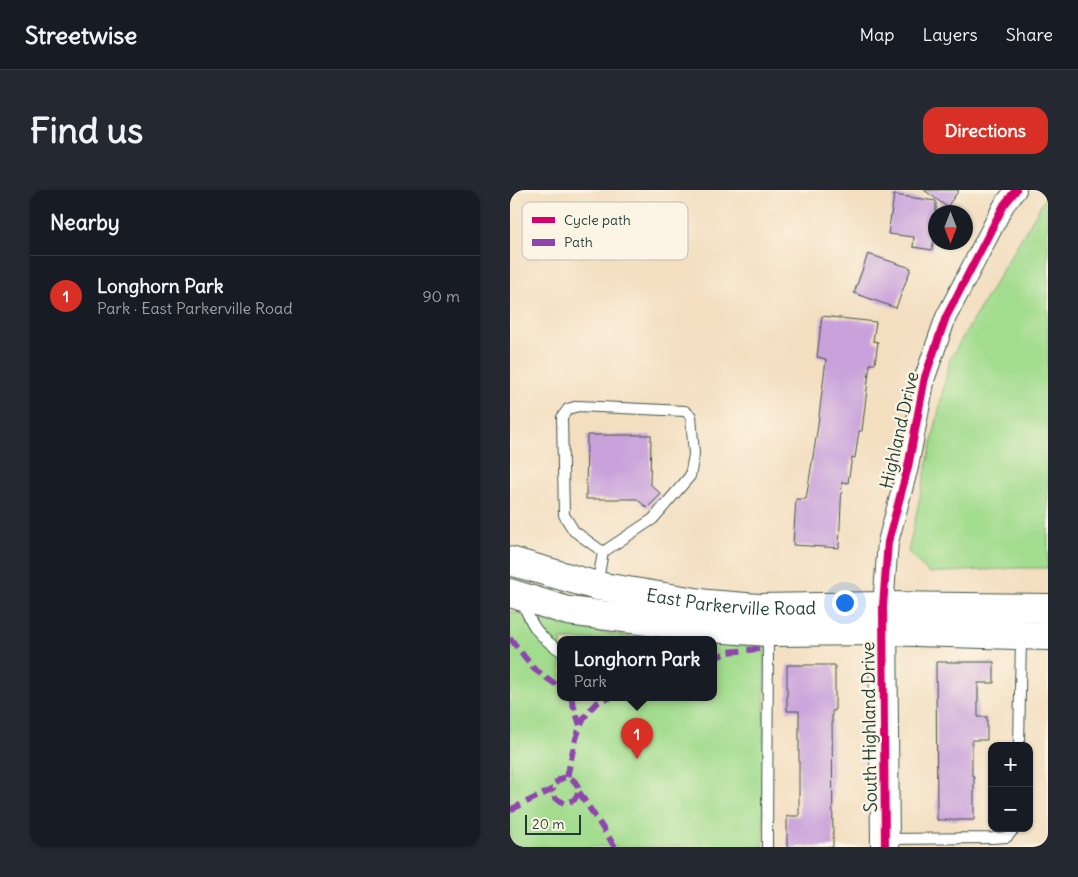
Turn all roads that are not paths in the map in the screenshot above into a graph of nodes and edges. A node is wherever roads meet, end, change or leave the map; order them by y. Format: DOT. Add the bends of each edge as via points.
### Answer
graph roads {
  1 [pos="1016,190"];
  2 [pos="603,552"];
  3 [pos="510,561"];
  4 [pos="597,586"];
  5 [pos="514,594"];
  6 [pos="1048,608"];
  7 [pos="883,619"];
  8 [pos="768,632"];
  9 [pos="1021,636"];
  10 [pos="1048,636"];
  11 [pos="557,649"];
  12 [pos="1019,742"];
  13 [pos="1011,832"];
  14 [pos="885,843"];
  15 [pos="767,847"];
  1 -- 7 [label="street, Highland Drive" via="1004,205 946,317 925,377 908,467 888,542"];
  2 -- 2 [label="lane" via="653,519 690,476 694,455 691,416 685,411 578,406 568,408 562,417 564,515 574,531"];
  2 -- 4 [label="lane"];
  3 -- 4 [label="main road, East Parkerville Road"];
  4 -- 7 [label="main road, East Parkerville Road" via="708,604"];
  5 -- 8 [label="main road, East Parkerville Road" via="568,611 686,630"];
  5 -- 11 [label="lane" via="534,629"];
  6 -- 7 [label="main road, East Parkerville Road"];
  7 -- 8 [label="main road, East Parkerville Road"];
  7 -- 9 [label="main road, East Parkerville Road"];
  7 -- 14 [label="main road, South Highland Drive"];
  8 -- 15 [label="lane"];
  9 -- 10 [label="main road, East Parkerville Road"];
  9 -- 12 [label="lane"];
  13 -- 14 [label="lane" via="1007,837"];
}
